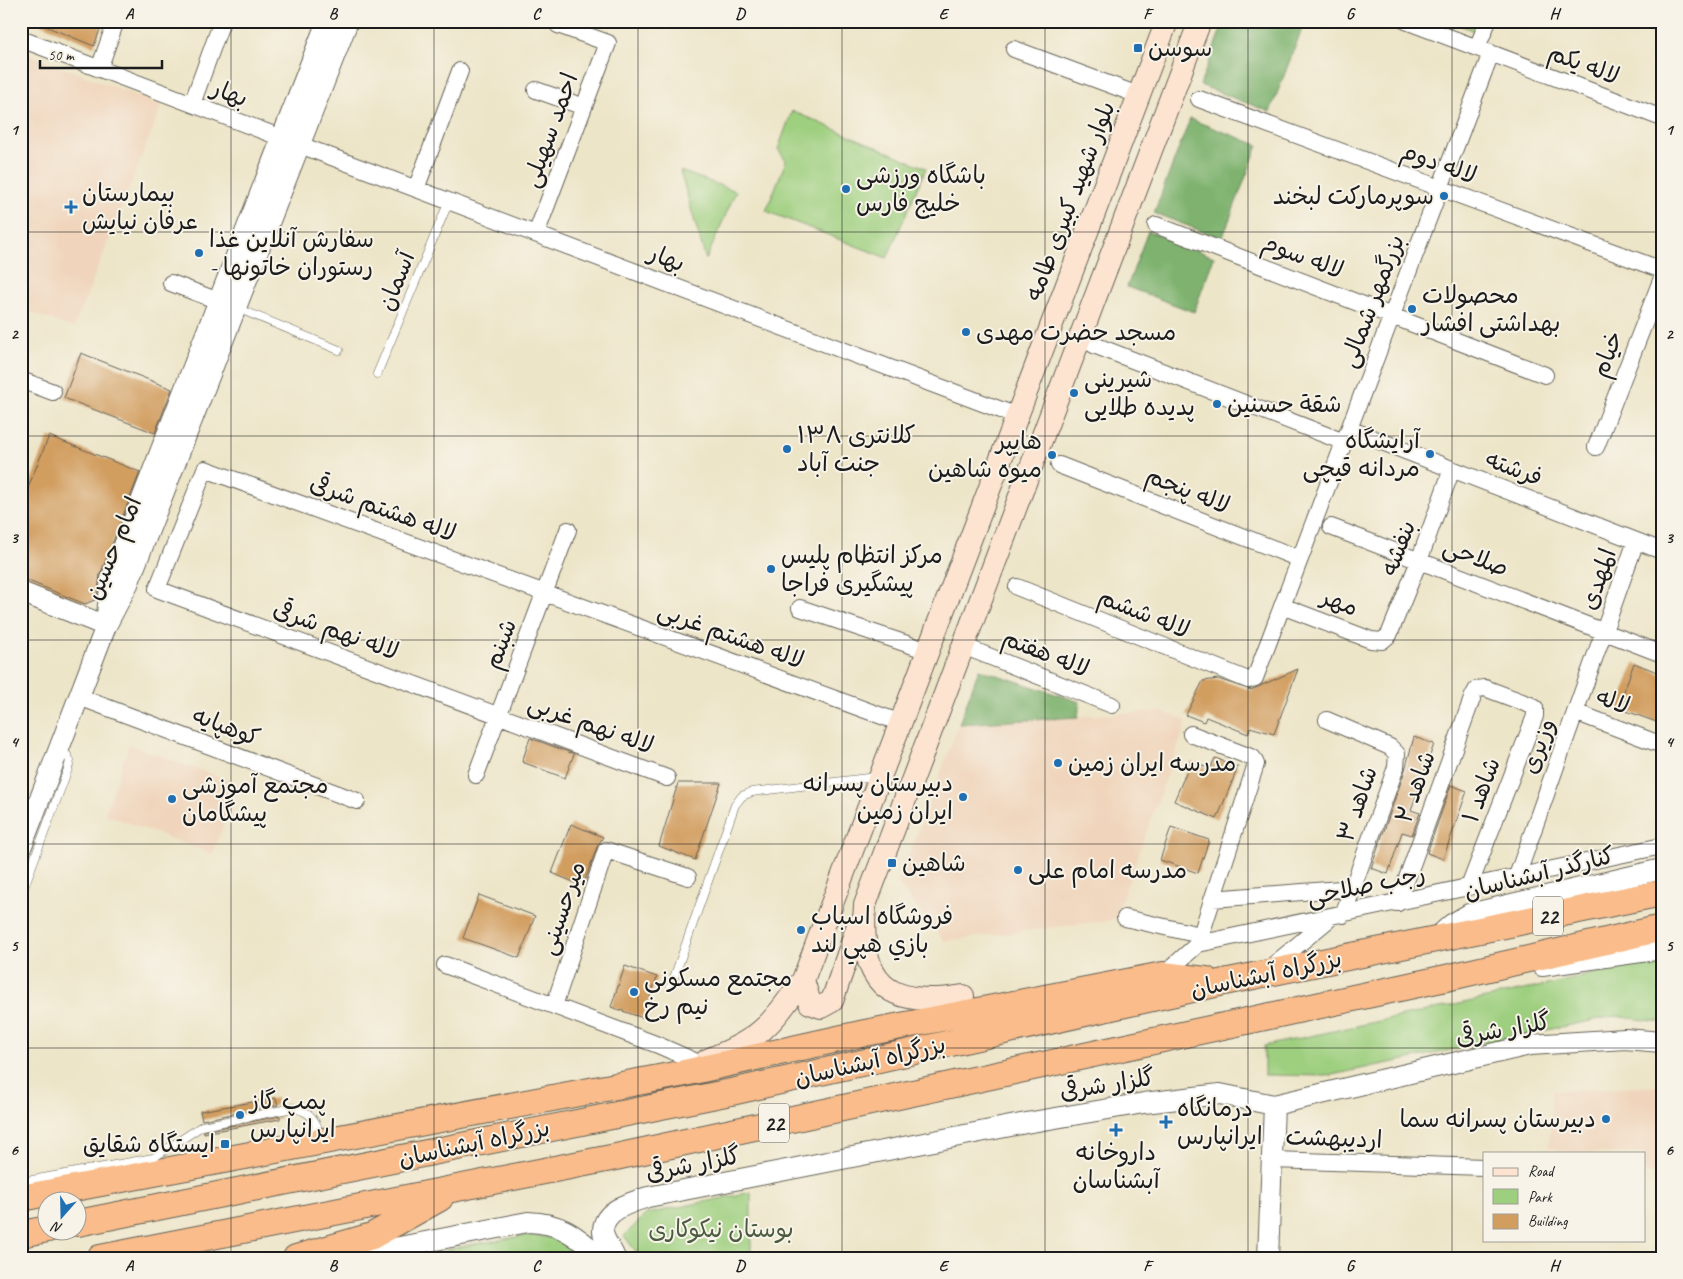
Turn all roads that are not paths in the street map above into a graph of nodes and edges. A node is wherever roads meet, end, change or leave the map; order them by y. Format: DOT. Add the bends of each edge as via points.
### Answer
graph roads {
  1 [pos="116,21"];
  2 [pos="222,21"];
  3 [pos="327,21"];
  4 [pos="348,21"];
  5 [pos="1167,21"];
  6 [pos="1406,21"];
  7 [pos="1488,21"];
  8 [pos="1656,21"];
  9 [pos="1197,23"];
  10 [pos="1662,24"];
  11 [pos="558,25"];
  12 [pos="21,40"];
  13 [pos="1014,49"];
  14 [pos="1484,51"];
  15 [pos="99,69"];
  16 [pos="460,71"];
  17 [pos="536,90"];
  18 [pos="1138,95"];
  19 [pos="1199,99"];
  20 [pos="192,104"];
  21 [pos="584,107"];
  22 [pos="1662,118"];
  23 [pos="291,141"];
  24 [pos="1440,188"];
  25 [pos="416,189"];
  26 [pos="449,201"];
  27 [pos="1156,225"];
  28 [pos="536,234"];
  29 [pos="1662,270"];
  30 [pos="1662,278"];
  31 [pos="171,283"];
  32 [pos="227,305"];
  33 [pos="1392,316"];
  34 [pos="1094,344"];
  35 [pos="339,350"];
  36 [pos="377,374"];
  37 [pos="1545,375"];
  38 [pos="21,380"];
  39 [pos="53,392"];
  40 [pos="1016,416"];
  41 [pos="1346,435"];
  42 [pos="1596,447"];
  43 [pos="1059,465"];
  44 [pos="1452,469"];
  45 [pos="1331,527"];
  46 [pos="568,530"];
  47 [pos="1636,541"];
  48 [pos="1662,551"];
  49 [pos="1300,559"];
  50 [pos="1419,561"];
  51 [pos="1017,587"];
  52 [pos="157,590"];
  53 [pos="21,592"];
  54 [pos="544,592"];
  55 [pos="1282,606"];
  56 [pos="800,608"];
  57 [pos="106,626"];
  58 [pos="1604,632"];
  59 [pos="1382,641"];
  60 [pos="963,646"];
  61 [pos="928,651"];
  62 [pos="1662,654"];
  63 [pos="1255,678"];
  64 [pos="1477,689"];
  65 [pos="79,697"];
  66 [pos="1112,705"];
  67 [pos="1576,712"];
  68 [pos="498,716"];
  69 [pos="1327,720"];
  70 [pos="900,723"];
  71 [pos="1191,734"];
  72 [pos="1662,745"];
  73 [pos="56,757"];
  74 [pos="476,775"];
  75 [pos="880,777"];
  76 [pos="666,778"];
  77 [pos="357,801"];
  78 [pos="1662,846"];
  79 [pos="21,848"];
  80 [pos="1662,869"];
  81 [pos="1517,876"];
  82 [pos="688,878"];
  83 [pos="1469,887"];
  84 [pos="1353,888"];
  85 [pos="1662,893"];
  86 [pos="21,895"];
  87 [pos="1212,900"];
  88 [pos="1398,903"];
  89 [pos="865,905"];
  90 [pos="1337,916"];
  91 [pos="1125,918"];
  92 [pos="1662,928"];
  93 [pos="1199,939"];
  94 [pos="1435,939"];
  95 [pos="1662,949"];
  96 [pos="445,965"];
  97 [pos="1262,974"];
  98 [pos="1163,975"];
  99 [pos="1446,978"];
  100 [pos="803,980"];
  101 [pos="1224,982"];
  102 [pos="671,986"];
  103 [pos="963,996"];
  104 [pos="1131,1003"];
  105 [pos="554,1006"];
  106 [pos="1662,1042"];
  107 [pos="689,1069"];
  108 [pos="1274,1105"];
  109 [pos="303,1145"];
  110 [pos="1272,1160"];
  111 [pos="1483,1167"];
  112 [pos="21,1182"];
  113 [pos="463,1186"];
  114 [pos="21,1198"];
  115 [pos="88,1222"];
  116 [pos="38,1231"];
  117 [pos="21,1234"];
  118 [pos="100,1258"];
  119 [pos="296,1258"];
  120 [pos="343,1258"];
  121 [pos="602,1258"];
  122 [pos="615,1258"];
  123 [pos="1268,1258"];
  1 -- 15 [label="street"];
  2 -- 20 [label="street"];
  3 -- 23 [label="street"];
  4 -- 23 [label="street"];
  5 -- 18 [label="main road, بلوار شهید کبیری طامه"];
  6 -- 14 [label="street, لاله یکم"];
  7 -- 14 [label="street, بزرگمهر شمالی"];
  8 -- 10 [label="street"];
  9 -- 60 [label="main road"];
  11 -- 21 [label="street, احمد سهیلی" via="608,43"];
  12 -- 15 [label="street, بهار"];
  13 -- 18 [label="street"];
  14 -- 22 [label="street, لاله یکم"];
  14 -- 24 [label="street, بزرگمهر شمالی"];
  15 -- 20 [label="street, بهار"];
  16 -- 25 [label="street"];
  17 -- 21 [label="street"];
  18 -- 40 [label="main road, بلوار شهید کبیری طامه"];
  19 -- 24 [label="street, لاله دوم"];
  20 -- 23 [label="street, بهار"];
  21 -- 28 [label="street, احمد سهیلی"];
  23 -- 25 [label="street, بهار"];
  23 -- 32 [label="street, امام حسین"];
  24 -- 29 [label="street, لاله دوم"];
  24 -- 33 [label="street, بزرگمهر شمالی"];
  25 -- 26 [label="street, بهار"];
  26 -- 28 [label="street, بهار"];
  26 -- 36 [label="lane, آسمان"];
  27 -- 33 [label="street, لاله سوم"];
  28 -- 40 [label="street, بهار"];
  30 -- 42 [label="street, خیام"];
  31 -- 32 [label="street"];
  32 -- 35 [label="lane"];
  32 -- 57 [label="street, امام حسین" via="111,579"];
  33 -- 37 [label="street, لاله سوم"];
  33 -- 41 [label="street, بزرگمهر شمالی"];
  34 -- 41 [label="street, فرشته"];
  38 -- 39 [label="street"];
  40 -- 61 [label="main road, بلوار شهید کبیری طامه"];
  41 -- 44 [label="street, فرشته"];
  41 -- 49 [label="street, بزرگمهر شمالی"];
  43 -- 49 [label="street, لاله پنجم"];
  44 -- 47 [label="street, فرشته"];
  44 -- 50 [label="street, بنفشه"];
  45 -- 50 [label="street, صلاحی"];
  46 -- 54 [label="street, شبنم"];
  47 -- 48 [label="street, فرشته"];
  47 -- 58 [label="street, المهدی"];
  49 -- 55 [label="street, بزرگمهر شمالی"];
  50 -- 58 [label="street, صلاحی"];
  50 -- 59 [label="street, بنفشه" via="1389,635"];
  51 -- 63 [label="street, لاله ششم" via="1248,680"];
  52 -- 54 [label="street, لاله هشتم شرقی" via="205,469"];
  52 -- 68 [label="street, لاله نهم شرقی"];
  53 -- 57 [label="street"];
  54 -- 68 [label="street, شبنم"];
  54 -- 70 [label="street, لاله هشتم غربی"];
  55 -- 59 [label="street, مهر" via="1371,640"];
  55 -- 63 [label="street, بزرگمهر شمالی"];
  56 -- 61 [label="street"];
  57 -- 65 [label="street, امام حسین"];
  58 -- 62 [label="street, صلاحی"];
  58 -- 67 [label="street, وزیری"];
  60 -- 66 [label="street, لاله هفتم"];
  60 -- 89 [label="main road"];
  61 -- 70 [label="main road, بلوار شهید کبیری طامه"];
  64 -- 83 [label="street, شاهد ۱" via="1485,688 1535,708 1535,716"];
  64 -- 88 [label="street, شاهد ۲"];
  65 -- 73 [label="street, امام حسین"];
  65 -- 77 [label="street, کوهپایه"];
  67 -- 72 [label="street, لاله"];
  67 -- 81 [label="street, وزیری"];
  68 -- 74 [label="street, شبنم"];
  68 -- 76 [label="street, لاله نهم غربی"];
  69 -- 84 [label="street, شاهد ۳" via="1390,747 1397,754 1396,767"];
  70 -- 75 [label="main road, بلوار شهید کبیری طامه"];
  71 -- 87 [label="street" via="1253,758 1256,764"];
  73 -- 79 [label="street, امام حسین"];
  73 -- 86 [label="lane" via="67,755 70,761 68,769"];
  75 -- 100 [label="main road, بلوار شهید کبیری طامه"];
  75 -- 102 [label="lane" via="752,792 742,796 735,805"];
  78 -- 81 [label="street, رجب صلاحی"];
  80 -- 94 [label="street, کنارگذر آبشناسان" via="1469,914"];
  81 -- 83 [label="street, رجب صلاحی"];
  82 -- 105 [label="street, میرحسینی" via="606,850"];
  83 -- 88 [label="street, رجب صلاحی"];
  84 -- 87 [label="street"];
  84 -- 90 [label="street, شاهد ۳"];
  85 -- 94 [label="highway, بزرگراه آبشناسان / 22"];
  87 -- 93 [label="street"];
  88 -- 90 [label="street, رجب صلاحی"];
  89 -- 100 [label="main road" via="832,1001 821,1007 810,1004"];
  89 -- 103 [label="main road" via="864,949 868,965 881,983 915,998"];
  90 -- 93 [label="street, رجب صلاحی"];
  90 -- 97 [label="street"];
  91 -- 93 [label="street"];
  92 -- 99 [label="highway, بزرگراه آبشناسان / 22"];
  93 -- 98 [label="street, رجب صلاحی"];
  94 -- 97 [label="highway, بزرگراه آبشناسان / 22"];
  95 -- 99 [label="street"];
  96 -- 105 [label="street"];
  97 -- 101 [label="highway, بزرگراه آبشناسان / 22"];
  98 -- 101 [label="highway"];
  98 -- 103 [label="highway" via="1107,968"];
  98 -- 104 [label="street, رجب صلاحی"];
  98 -- 107 [label="highway"];
  99 -- 113 [label="highway, بزرگراه آبشناسان / 22" via="620,1156"];
  100 -- 107 [label="main road, بلوار شهید کبیری طامه" via="757,1037"];
  101 -- 104 [label="highway, بزرگراه آبشناسان / 22"];
  104 -- 115 [label="highway, بزرگراه آبشناسان / 22" via="736,1091"];
  105 -- 107 [label="street"];
  106 -- 108 [label="street, گلزار شرقی" via="1625,1039 1530,1045"];
  107 -- 109 [label="highway"];
  108 -- 110 [label="street"];
  108 -- 122 [label="street, گلزار شرقی" via="1220,1094 1144,1103 648,1197 620,1208 604,1223 605,1239"];
  109 -- 112 [label="lane" via="316,1133 317,1126 303,1110 293,1108 202,1126 153,1158"];
  109 -- 114 [label="highway"];
  110 -- 111 [label="street, اردیبهشت"];
  110 -- 123 [label="street"];
  113 -- 118 [label="highway, بزرگراه آبشناسان / 22"];
  113 -- 119 [label="highway" via="372,1236"];
  116 -- 117 [label="highway"];
  120 -- 121 [label="street" via="528,1222 546,1223 572,1233"];
}
